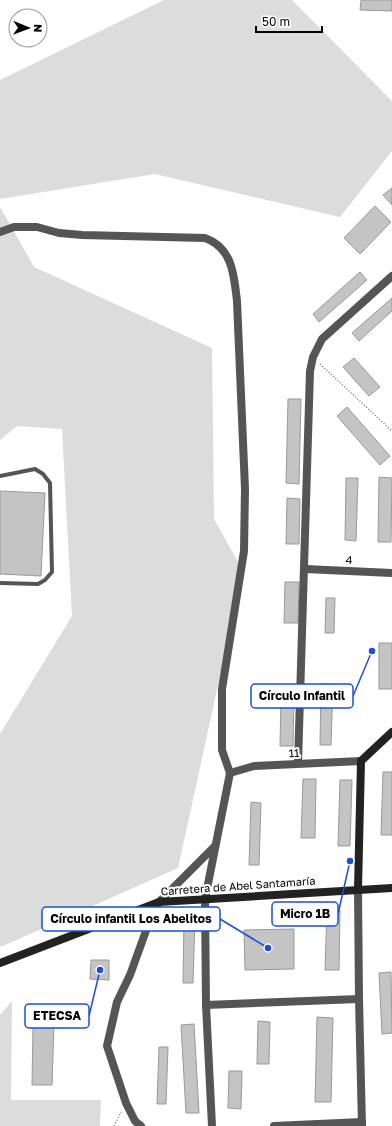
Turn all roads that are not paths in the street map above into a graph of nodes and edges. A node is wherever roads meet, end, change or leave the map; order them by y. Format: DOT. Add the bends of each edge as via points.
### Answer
graph roads {
  1 [pos="0,232"];
  2 [pos="392,276"];
  3 [pos="0,476"];
  4 [pos="305,569"];
  5 [pos="392,573"];
  6 [pos="0,583"];
  7 [pos="392,732"];
  8 [pos="361,761"];
  9 [pos="298,764"];
  10 [pos="230,773"];
  11 [pos="215,846"];
  12 [pos="392,888"];
  13 [pos="358,889"];
  14 [pos="204,899"];
  15 [pos="159,902"];
  16 [pos="0,963"];
  17 [pos="359,999"];
  18 [pos="206,1005"];
  19 [pos="362,1124"];
  20 [pos="141,1126"];
  21 [pos="212,1126"];
  22 [pos="274,1126"];
  1 -- 10 [label="street" via="14,227 37,227 59,233 82,235 205,238 217,245 230,262 237,301 245,489 244,551 222,689 222,750"];
  2 -- 4 [label="street" via="322,339 312,357"];
  3 -- 6 [label="lane" via="35,469 50,483 52,572 46,580 38,584"];
  4 -- 5 [label="street, 4"];
  4 -- 9 [label="street"];
  7 -- 8 [label="main road"];
  8 -- 9 [label="street, 11"];
  8 -- 13 [label="main road"];
  9 -- 10 [label="street, 11" via="254,766"];
  10 -- 11 [label="street"];
  11 -- 14 [label="street"];
  11 -- 15 [label="street"];
  12 -- 13 [label="main road, Carretera de Abel Santamaría"];
  13 -- 14 [label="main road, Carretera de Abel Santamaría"];
  13 -- 17 [label="street"];
  14 -- 15 [label="main road, Carretera de Abel Santamaría"];
  14 -- 18 [label="street"];
  15 -- 16 [label="main road, Carretera de Abel Santamaría"];
  15 -- 20 [label="street" via="117,1002 107,1046 126,1103 135,1121"];
  17 -- 18 [label="street"];
  17 -- 19 [label="street"];
  18 -- 21 [label="street"];
  19 -- 22 [label="street"];
}
